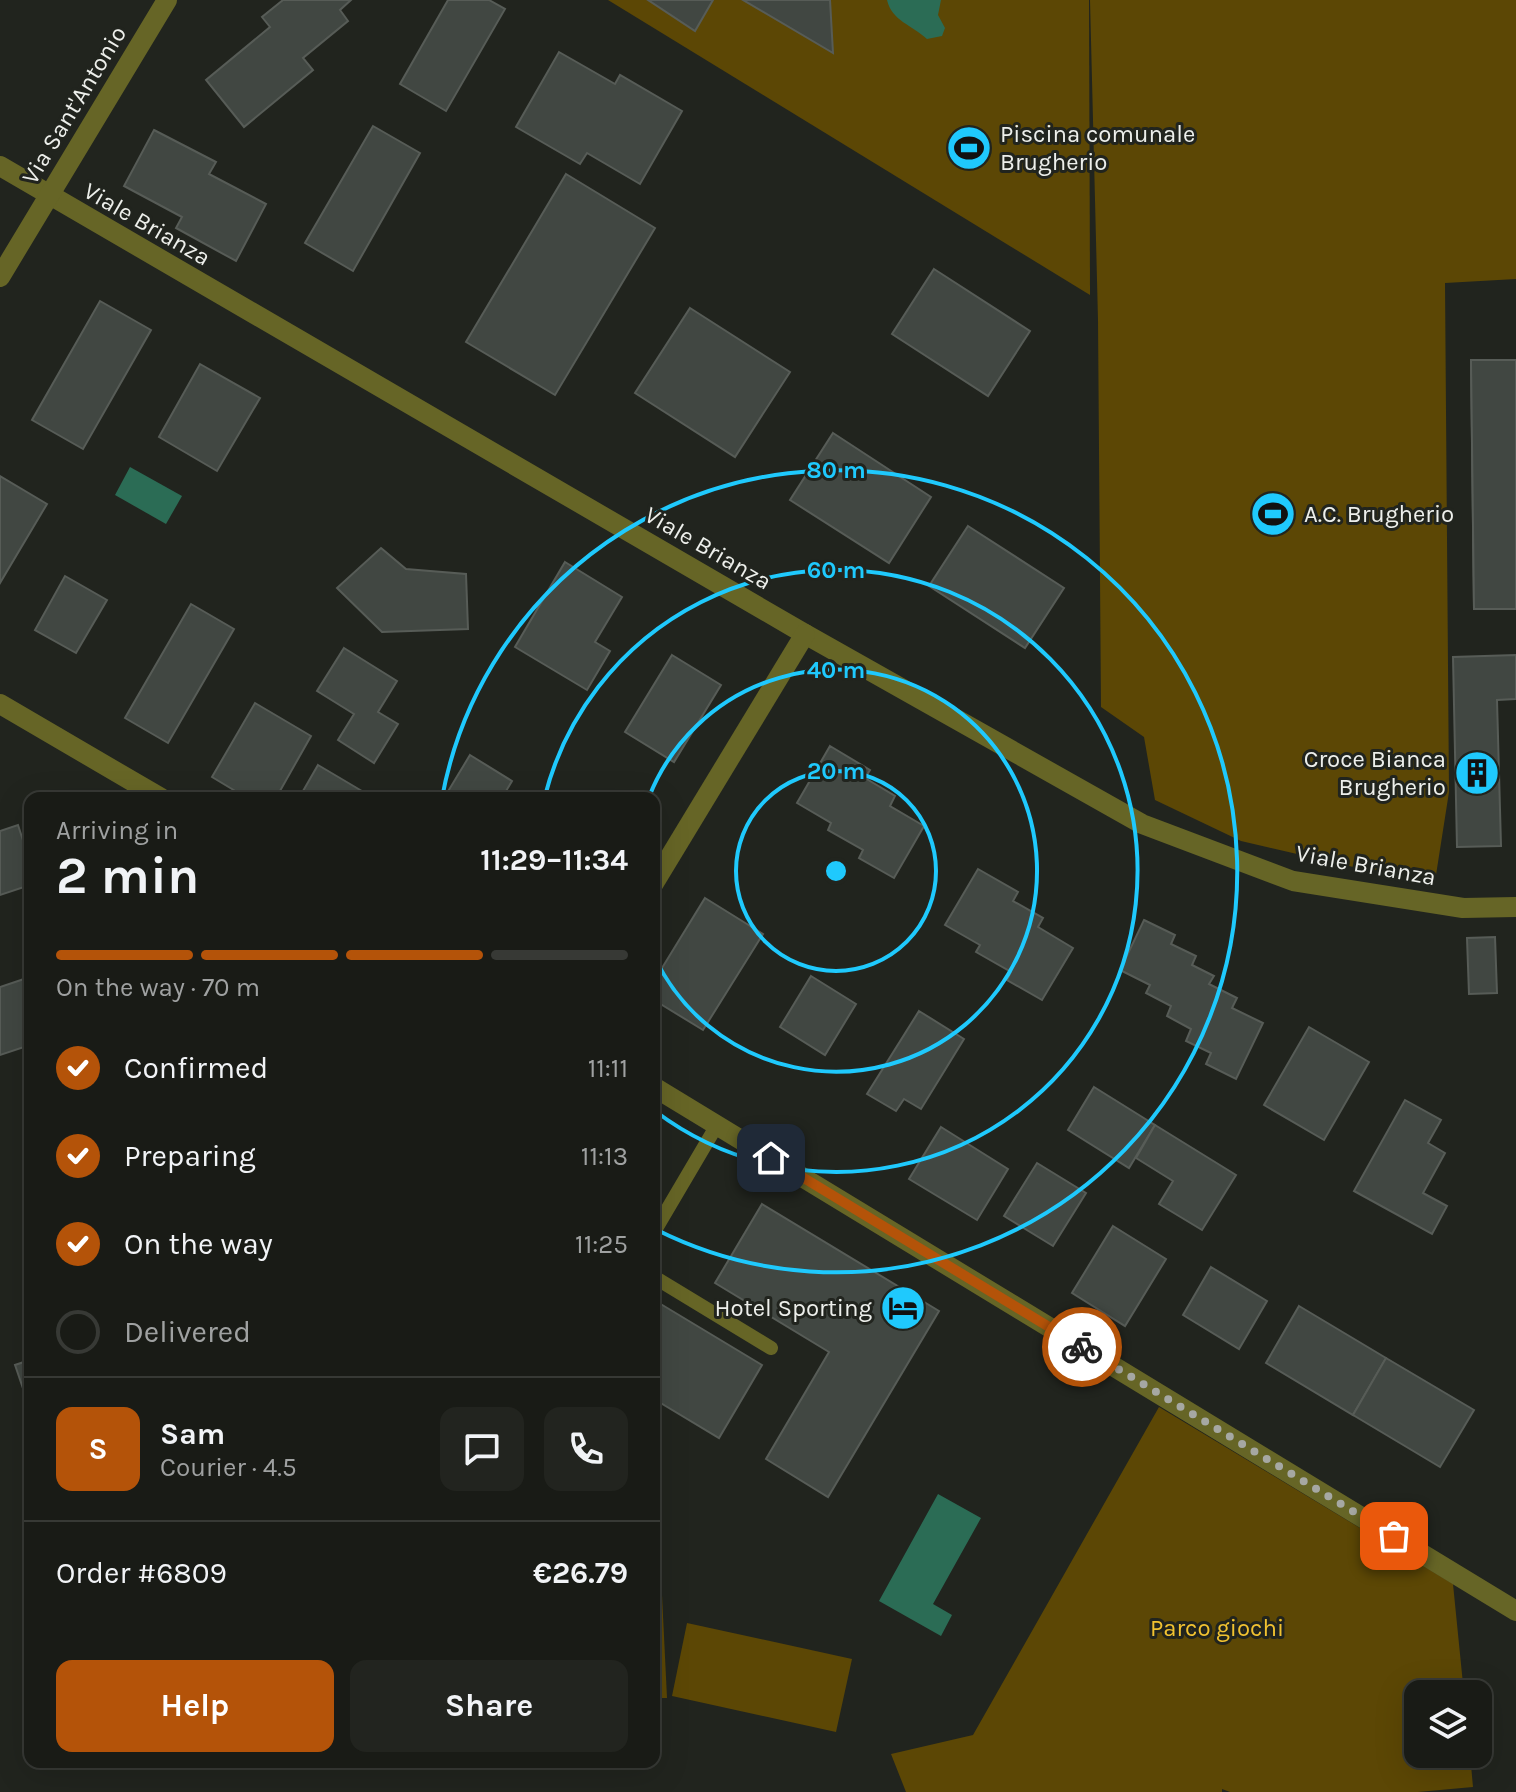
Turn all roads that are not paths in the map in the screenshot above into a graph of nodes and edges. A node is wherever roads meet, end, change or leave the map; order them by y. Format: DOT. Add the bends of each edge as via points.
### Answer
graph roads {
  1 [pos="167,0"];
  2 [pos="0,166"];
  3 [pos="49,196"];
  4 [pos="0,277"];
  5 [pos="805,634"];
  6 [pos="0,704"];
  7 [pos="151,792"];
  8 [pos="660,873"];
  9 [pos="1516,907"];
  10 [pos="660,1091"];
  11 [pos="717,1125"];
  12 [pos="660,1222"];
  13 [pos="660,1281"];
  14 [pos="771,1348"];
  15 [pos="1516,1611"];
  1 -- 3 [label="street, Via Sant'Antonio"];
  2 -- 3 [label="street, Viale Brianza"];
  3 -- 4 [label="street, Via Sant'Antonio"];
  3 -- 5 [label="street, Viale Brianza"];
  5 -- 8 [label="street"];
  5 -- 9 [label="street, Viale Brianza" via="1142,824 1293,881 1463,908"];
  6 -- 7 [label="street"];
  10 -- 11 [label="street"];
  11 -- 12 [label="lane"];
  11 -- 15 [label="street"];
  13 -- 14 [label="lane"];
}
